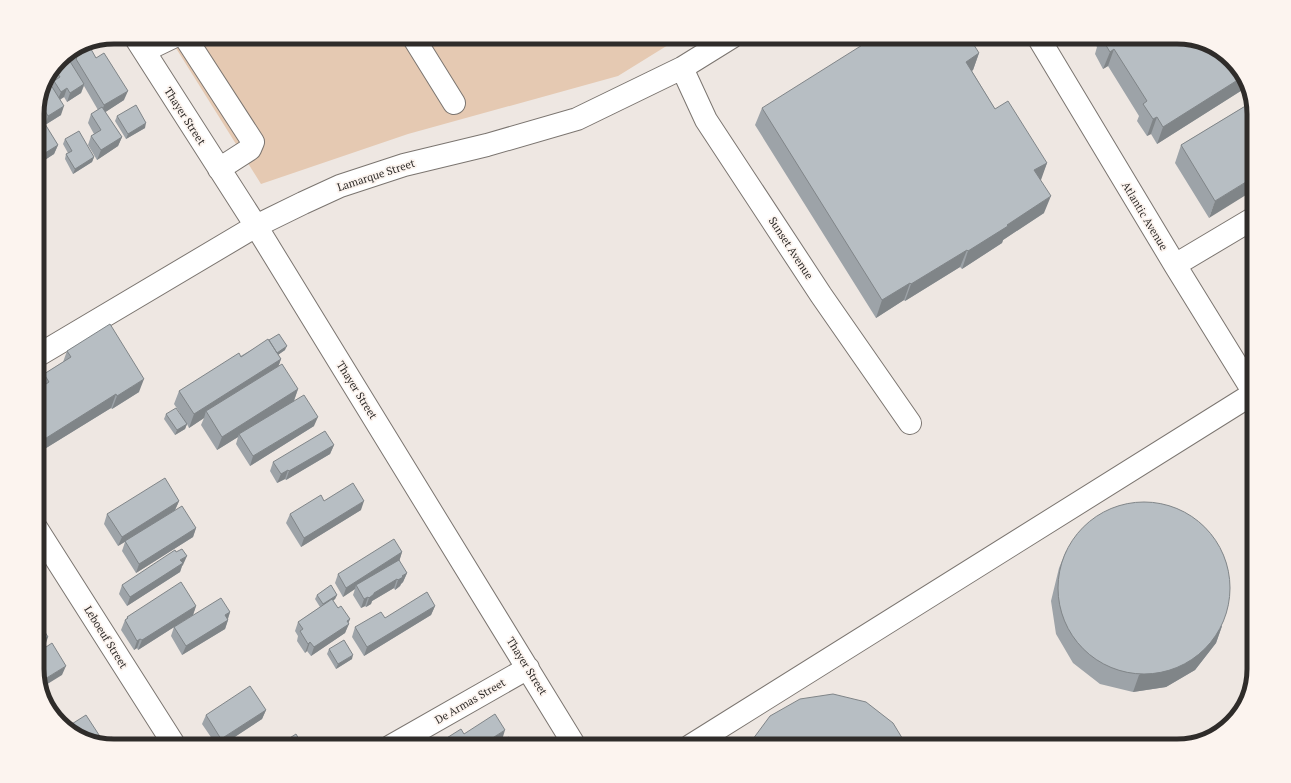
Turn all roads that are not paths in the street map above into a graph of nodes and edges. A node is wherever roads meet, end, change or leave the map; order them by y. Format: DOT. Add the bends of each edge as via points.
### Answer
graph roads {
  1 [pos="140,44"];
  2 [pos="190,44"];
  3 [pos="417,44"];
  4 [pos="721,44"];
  5 [pos="1042,44"];
  6 [pos="682,68"];
  7 [pos="454,103"];
  8 [pos="219,169"];
  9 [pos="1247,222"];
  10 [pos="256,226"];
  11 [pos="1175,265"];
  12 [pos="44,352"];
  13 [pos="1247,382"];
  14 [pos="1247,397"];
  15 [pos="910,423"];
  16 [pos="44,540"];
  17 [pos="528,668"];
  18 [pos="171,739"];
  19 [pos="403,739"];
  20 [pos="571,739"];
  21 [pos="701,739"];
  1 -- 8 [label="street, Thayer Street"];
  2 -- 8 [label="street" via="253,142 250,149"];
  3 -- 7 [label="street"];
  4 -- 6 [label="street, Lamarque Street"];
  5 -- 11 [label="street, Atlantic Avenue"];
  6 -- 10 [label="street, Lamarque Street" via="577,119 404,165 340,186"];
  6 -- 15 [label="street, Sunset Avenue" via="706,120 821,295"];
  8 -- 10 [label="street, Thayer Street"];
  9 -- 11 [label="street"];
  10 -- 12 [label="street, Lamarque Street"];
  10 -- 17 [label="street, Thayer Street"];
  11 -- 13 [label="street, Atlantic Avenue"];
  14 -- 21 [label="street"];
  16 -- 18 [label="street, Leboeuf Street"];
  17 -- 19 [label="street, De Armas Street"];
  17 -- 20 [label="street, Thayer Street"];
}
